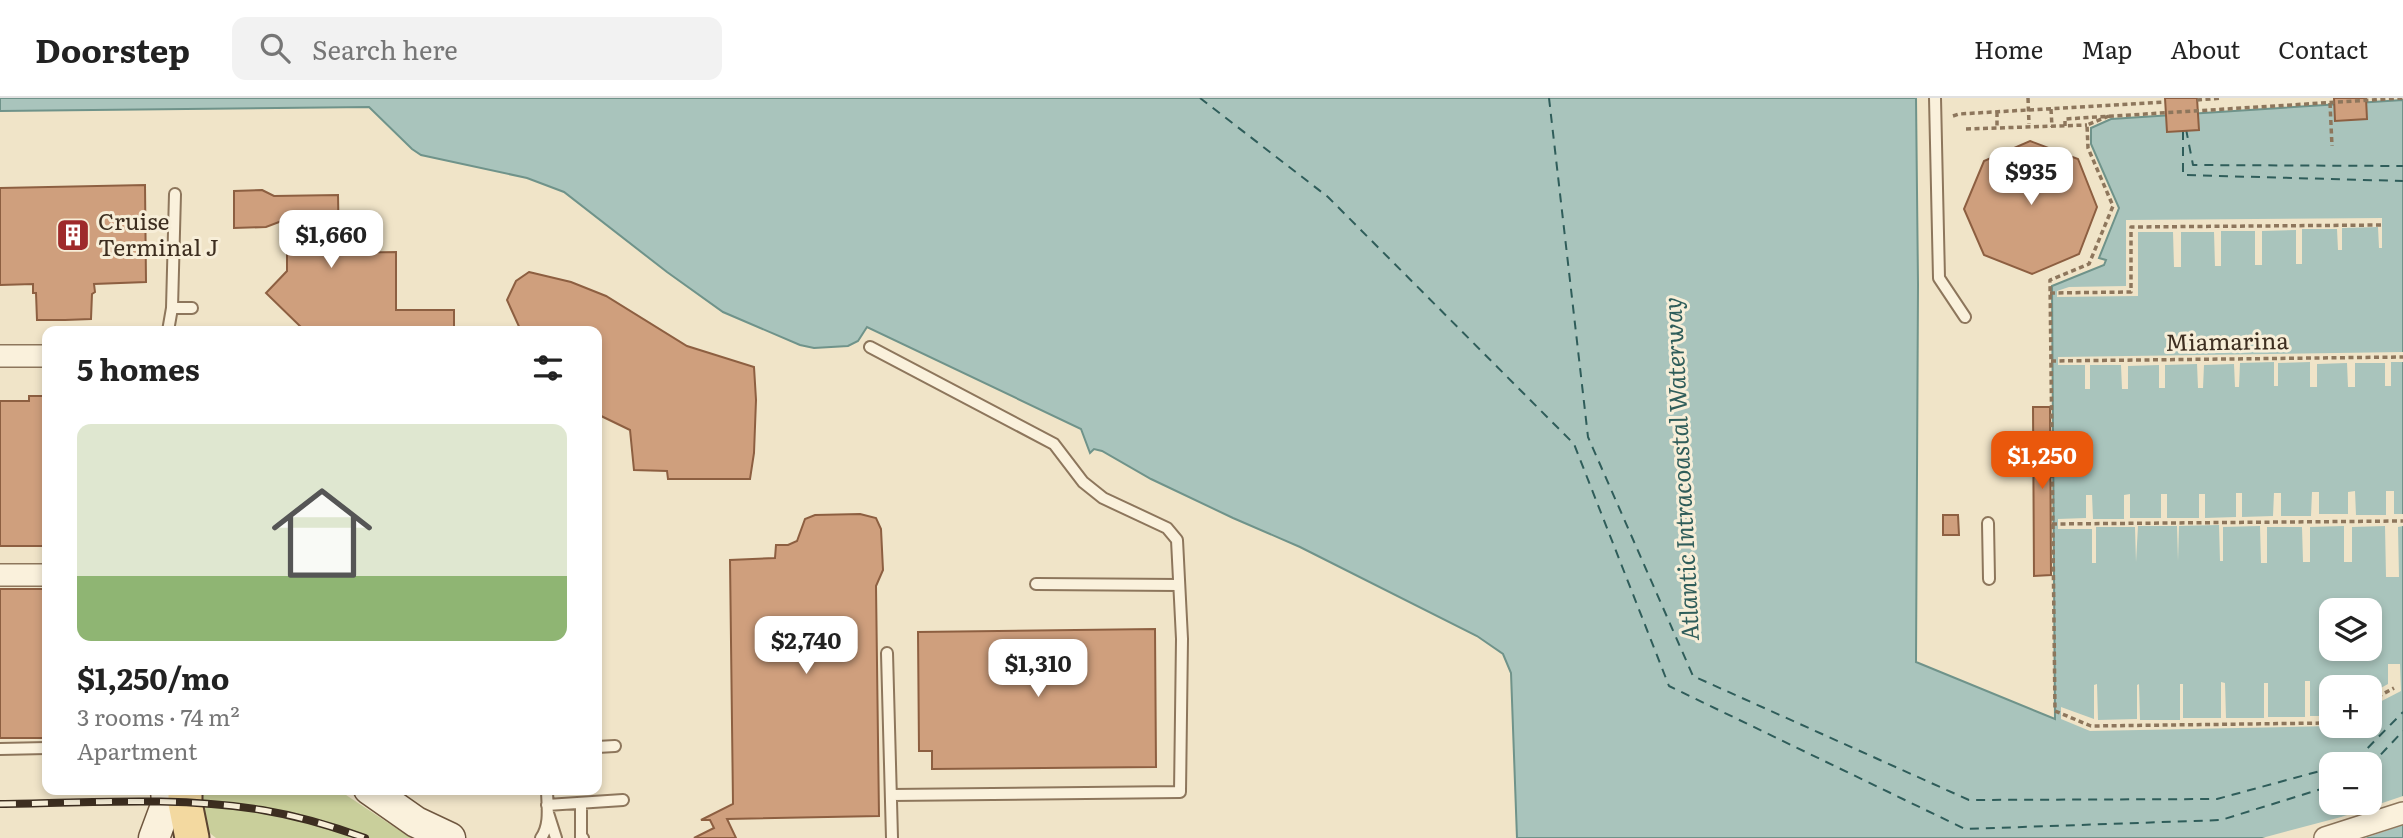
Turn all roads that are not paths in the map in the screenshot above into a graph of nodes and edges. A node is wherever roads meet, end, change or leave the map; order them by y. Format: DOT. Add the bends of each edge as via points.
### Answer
graph roads {
  1 [pos="1935,98"];
  2 [pos="176,194"];
  3 [pos="172,308"];
  4 [pos="192,308"];
  5 [pos="1965,317"];
  6 [pos="168,326"];
  7 [pos="870,347"];
  8 [pos="0,356"];
  9 [pos="42,356"];
  10 [pos="1988,523"];
  11 [pos="0,575"];
  12 [pos="42,575"];
  13 [pos="1989,579"];
  14 [pos="1036,584"];
  15 [pos="1179,585"];
  16 [pos="887,653"];
  17 [pos="615,746"];
  18 [pos="602,747"];
  19 [pos="0,748"];
  20 [pos="42,748"];
  21 [pos="173,795"];
  22 [pos="173,795"];
  23 [pos="378,795"];
  24 [pos="547,795"];
  25 [pos="891,795"];
  26 [pos="623,800"];
  27 [pos="581,803"];
  28 [pos="548,809"];
  29 [pos="2403,813"];
  30 [pos="154,838"];
  31 [pos="191,838"];
  32 [pos="450,838"];
  33 [pos="541,838"];
  34 [pos="556,838"];
  35 [pos="583,838"];
  36 [pos="892,838"];
  37 [pos="2325,838"];
  1 -- 5 [label="lane" via="1939,278"];
  2 -- 3 [label="lane"];
  3 -- 4 [label="lane"];
  3 -- 6 [label="lane"];
  7 -- 15 [label="lane" via="1054,444 1083,482 1103,498 1167,528 1177,540"];
  8 -- 9 [label="street"];
  10 -- 13 [label="lane"];
  11 -- 12 [label="street"];
  14 -- 15 [label="lane"];
  15 -- 25 [label="lane" via="1180,792"];
  16 -- 25 [label="lane"];
  17 -- 18 [label="lane"];
  19 -- 20 [label="lane"];
  21 -- 30 [label="street"];
  22 -- 31 [label="main road" via="183,832"];
  23 -- 32 [label="street" via="416,822"];
  24 -- 28 [label="lane"];
  25 -- 36 [label="lane"];
  26 -- 27 [label="lane"];
  27 -- 28 [label="lane"];
  27 -- 35 [label="lane"];
  28 -- 33 [label="lane"];
  28 -- 34 [label="lane"];
  29 -- 37 [label="street"];
}
